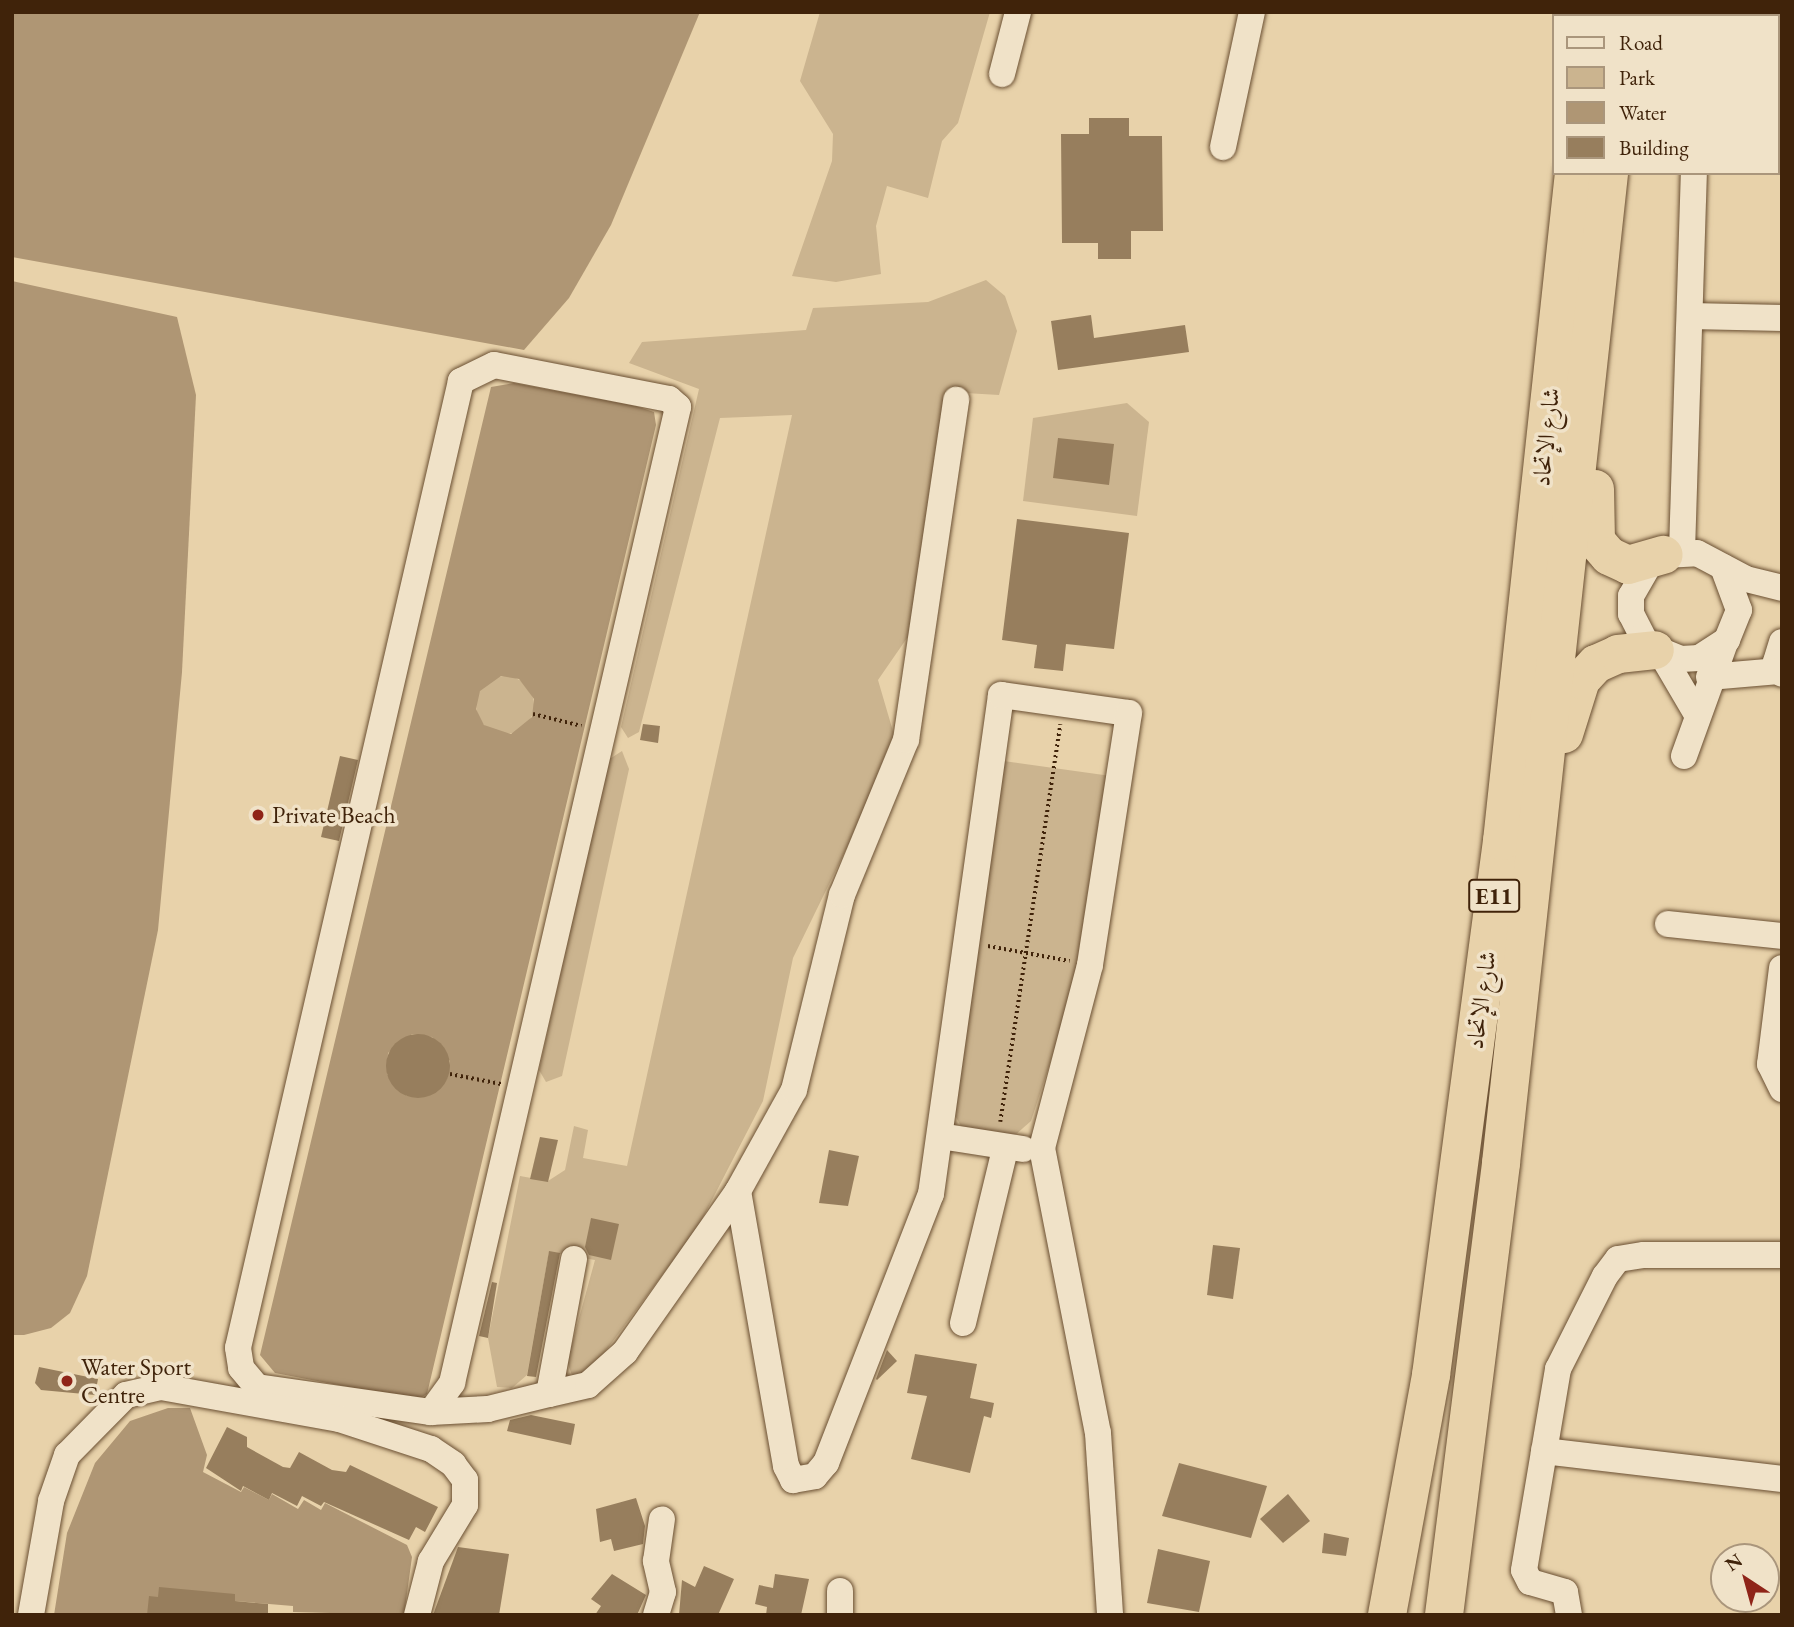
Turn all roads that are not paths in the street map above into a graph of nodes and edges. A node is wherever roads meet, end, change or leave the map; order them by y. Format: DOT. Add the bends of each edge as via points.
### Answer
graph roads {
  1 [pos="1018,12"];
  2 [pos="1252,12"];
  3 [pos="1002,74"];
  4 [pos="1223,147"];
  5 [pos="1574,175"];
  6 [pos="1609,175"];
  7 [pos="1694,175"];
  8 [pos="1600,269"];
  9 [pos="1691,316"];
  10 [pos="1782,318"];
  11 [pos="956,400"];
  12 [pos="1673,553"];
  13 [pos="1723,567"];
  14 [pos="1782,589"];
  15 [pos="1782,596"];
  16 [pos="1731,633"];
  17 [pos="1782,642"];
  18 [pos="1659,653"];
  19 [pos="1780,673"];
  20 [pos="1709,677"];
  21 [pos="1696,713"];
  22 [pos="1684,756"];
  23 [pos="1536,841"];
  24 [pos="1782,918"];
  25 [pos="1782,936"];
  26 [pos="1782,968"];
  27 [pos="1778,1029"];
  28 [pos="1782,1089"];
  29 [pos="940,1136"];
  30 [pos="1042,1148"];
  31 [pos="1001,1149"];
  32 [pos="737,1191"];
  33 [pos="1782,1255"];
  34 [pos="574,1259"];
  35 [pos="963,1323"];
  36 [pos="549,1394"];
  37 [pos="431,1412"];
  38 [pos="1544,1451"];
  39 [pos="1782,1479"];
  40 [pos="662,1519"];
  41 [pos="1446,1612"];
  42 [pos="31,1615"];
  43 [pos="416,1615"];
  44 [pos="656,1615"];
  45 [pos="1110,1615"];
  46 [pos="1387,1615"];
  47 [pos="1569,1615"];
  1 -- 3 [label="street"];
  2 -- 4 [label="street"];
  5 -- 46 [label="highway, شارع الإتحاد / E11" via="1502,841 1431,1375"];
  6 -- 8 [label="highway, شارع الإتحاد / E11"];
  7 -- 9 [label="street"];
  8 -- 12 [label="highway" via="1596,541 1629,565"];
  8 -- 23 [label="highway, شارع الإتحاد / E11"];
  9 -- 10 [label="street"];
  9 -- 12 [label="street"];
  11 -- 32 [label="street" via="906,740 842,895 794,1090"];
  12 -- 13 [label="street"];
  12 -- 18 [label="street" via="1648,565 1631,596 1637,631"];
  13 -- 14 [label="street"];
  13 -- 16 [label="street" via="1738,593"];
  15 -- 16 [label="street"];
  16 -- 18 [label="street" via="1699,658"];
  16 -- 20 [label="street"];
  17 -- 19 [label="street"];
  18 -- 21 [label="street"];
  18 -- 23 [label="highway" via="1618,654 1581,680"];
  19 -- 20 [label="street"];
  20 -- 21 [label="street"];
  21 -- 22 [label="street"];
  23 -- 41 [label="highway, شارع الإتحاد / E11"];
  24 -- 25 [label="street" via="1668,916"];
  26 -- 27 [label="street"];
  27 -- 28 [label="street" via="1772,1075"];
  29 -- 30 [label="street" via="1001,695 1063,702 1129,712 1090,965"];
  29 -- 31 [label="street"];
  29 -- 32 [label="street" via="931,1194 846,1415 826,1464 804,1481 793,1480 782,1446"];
  30 -- 31 [label="street"];
  30 -- 45 [label="street" via="1098,1433"];
  31 -- 35 [label="street"];
  32 -- 36 [label="street" via="625,1352 588,1385"];
  33 -- 38 [label="street" via="1618,1259 1561,1359"];
  34 -- 36 [label="street"];
  36 -- 37 [label="street" via="488,1409"];
  37 -- 37 [label="street" via="452,1383 678,407 669,399 535,372 477,368 461,381 238,1348 241,1368 257,1387"];
  38 -- 39 [label="street"];
  38 -- 47 [label="street" via="1525,1574 1565,1592"];
  40 -- 44 [label="street" via="656,1561 663,1592"];
  42 -- 43 [label="street" via="51,1501 67,1455 126,1395 161,1387 339,1419 431,1448 453,1464 465,1480 465,1505 431,1561"];
}
